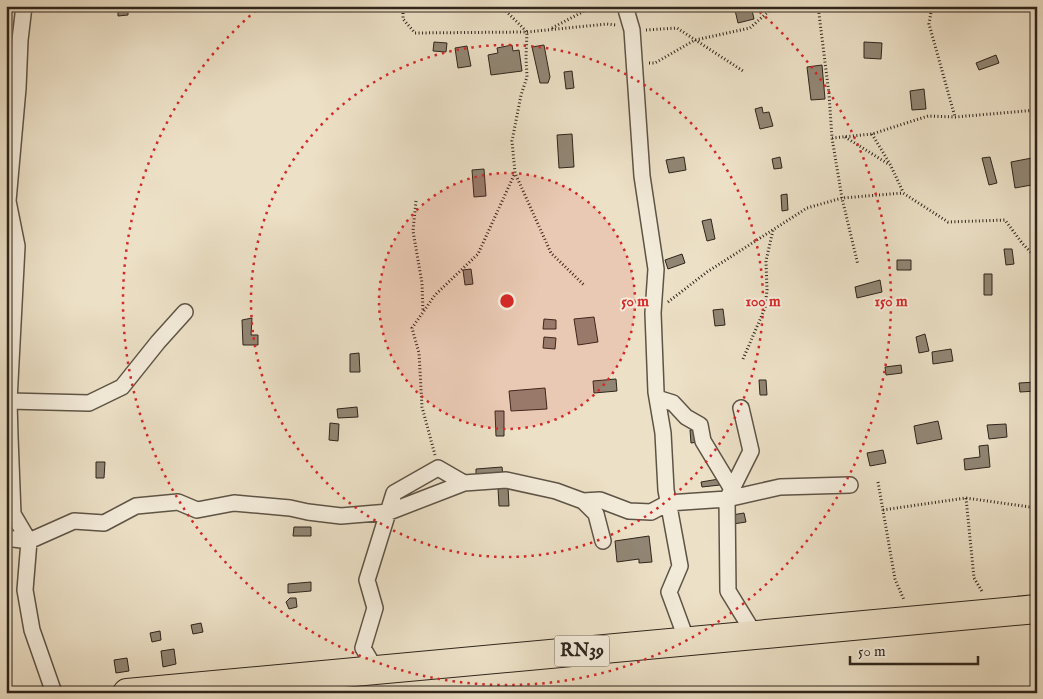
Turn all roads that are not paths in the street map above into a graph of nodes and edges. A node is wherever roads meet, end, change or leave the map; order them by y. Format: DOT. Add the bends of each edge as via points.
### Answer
graph roads {
  1 [pos="24,6"];
  2 [pos="626,6"];
  3 [pos="185,312"];
  4 [pos="658,398"];
  5 [pos="9,401"];
  6 [pos="741,408"];
  7 [pos="8,440"];
  8 [pos="703,441"];
  9 [pos="740,473"];
  10 [pos="464,483"];
  11 [pos="850,486"];
  12 [pos="729,494"];
  13 [pos="583,501"];
  14 [pos="668,503"];
  15 [pos="389,512"];
  16 [pos="6,538"];
  17 [pos="29,541"];
  18 [pos="603,541"];
  19 [pos="1037,610"];
  20 [pos="755,635"];
  21 [pos="687,642"];
  22 [pos="376,670"];
  23 [pos="54,693"];
  24 [pos="127,693"];
  1 -- 5 [label="street" via="8,201 17,246"];
  2 -- 4 [label="street" via="632,30 642,176 656,269 653,313"];
  3 -- 5 [label="street" via="122,387 89,403"];
  4 -- 8 [label="street" via="673,403 686,418 700,426"];
  4 -- 14 [label="street" via="664,433"];
  5 -- 7 [label="street"];
  6 -- 9 [label="street" via="751,451"];
  7 -- 17 [label="street" via="13,514"];
  8 -- 9 [label="street"];
  8 -- 12 [label="street"];
  9 -- 12 [label="street"];
  10 -- 13 [label="street" via="506,480 556,491"];
  10 -- 15 [label="street"];
  10 -- 15 [label="street" via="438,468 394,494"];
  11 -- 12 [label="street" via="780,487"];
  12 -- 14 [label="street"];
  12 -- 20 [label="street" via="728,591"];
  13 -- 14 [label="street" via="600,500 629,511 651,512"];
  13 -- 18 [label="street" via="596,514"];
  14 -- 21 [label="street" via="680,566 669,592"];
  15 -- 17 [label="street" via="341,516 234,503 197,510 178,502 136,506 104,524 74,521"];
  15 -- 22 [label="street" via="367,580 375,608 363,648"];
  16 -- 17 [label="street"];
  17 -- 23 [label="street" via="25,590 32,630"];
  19 -- 20 [label="highway, RN39"];
  20 -- 21 [label="highway, RN39"];
  21 -- 22 [label="highway, RN39"];
  22 -- 24 [label="highway, RN39"];
}
